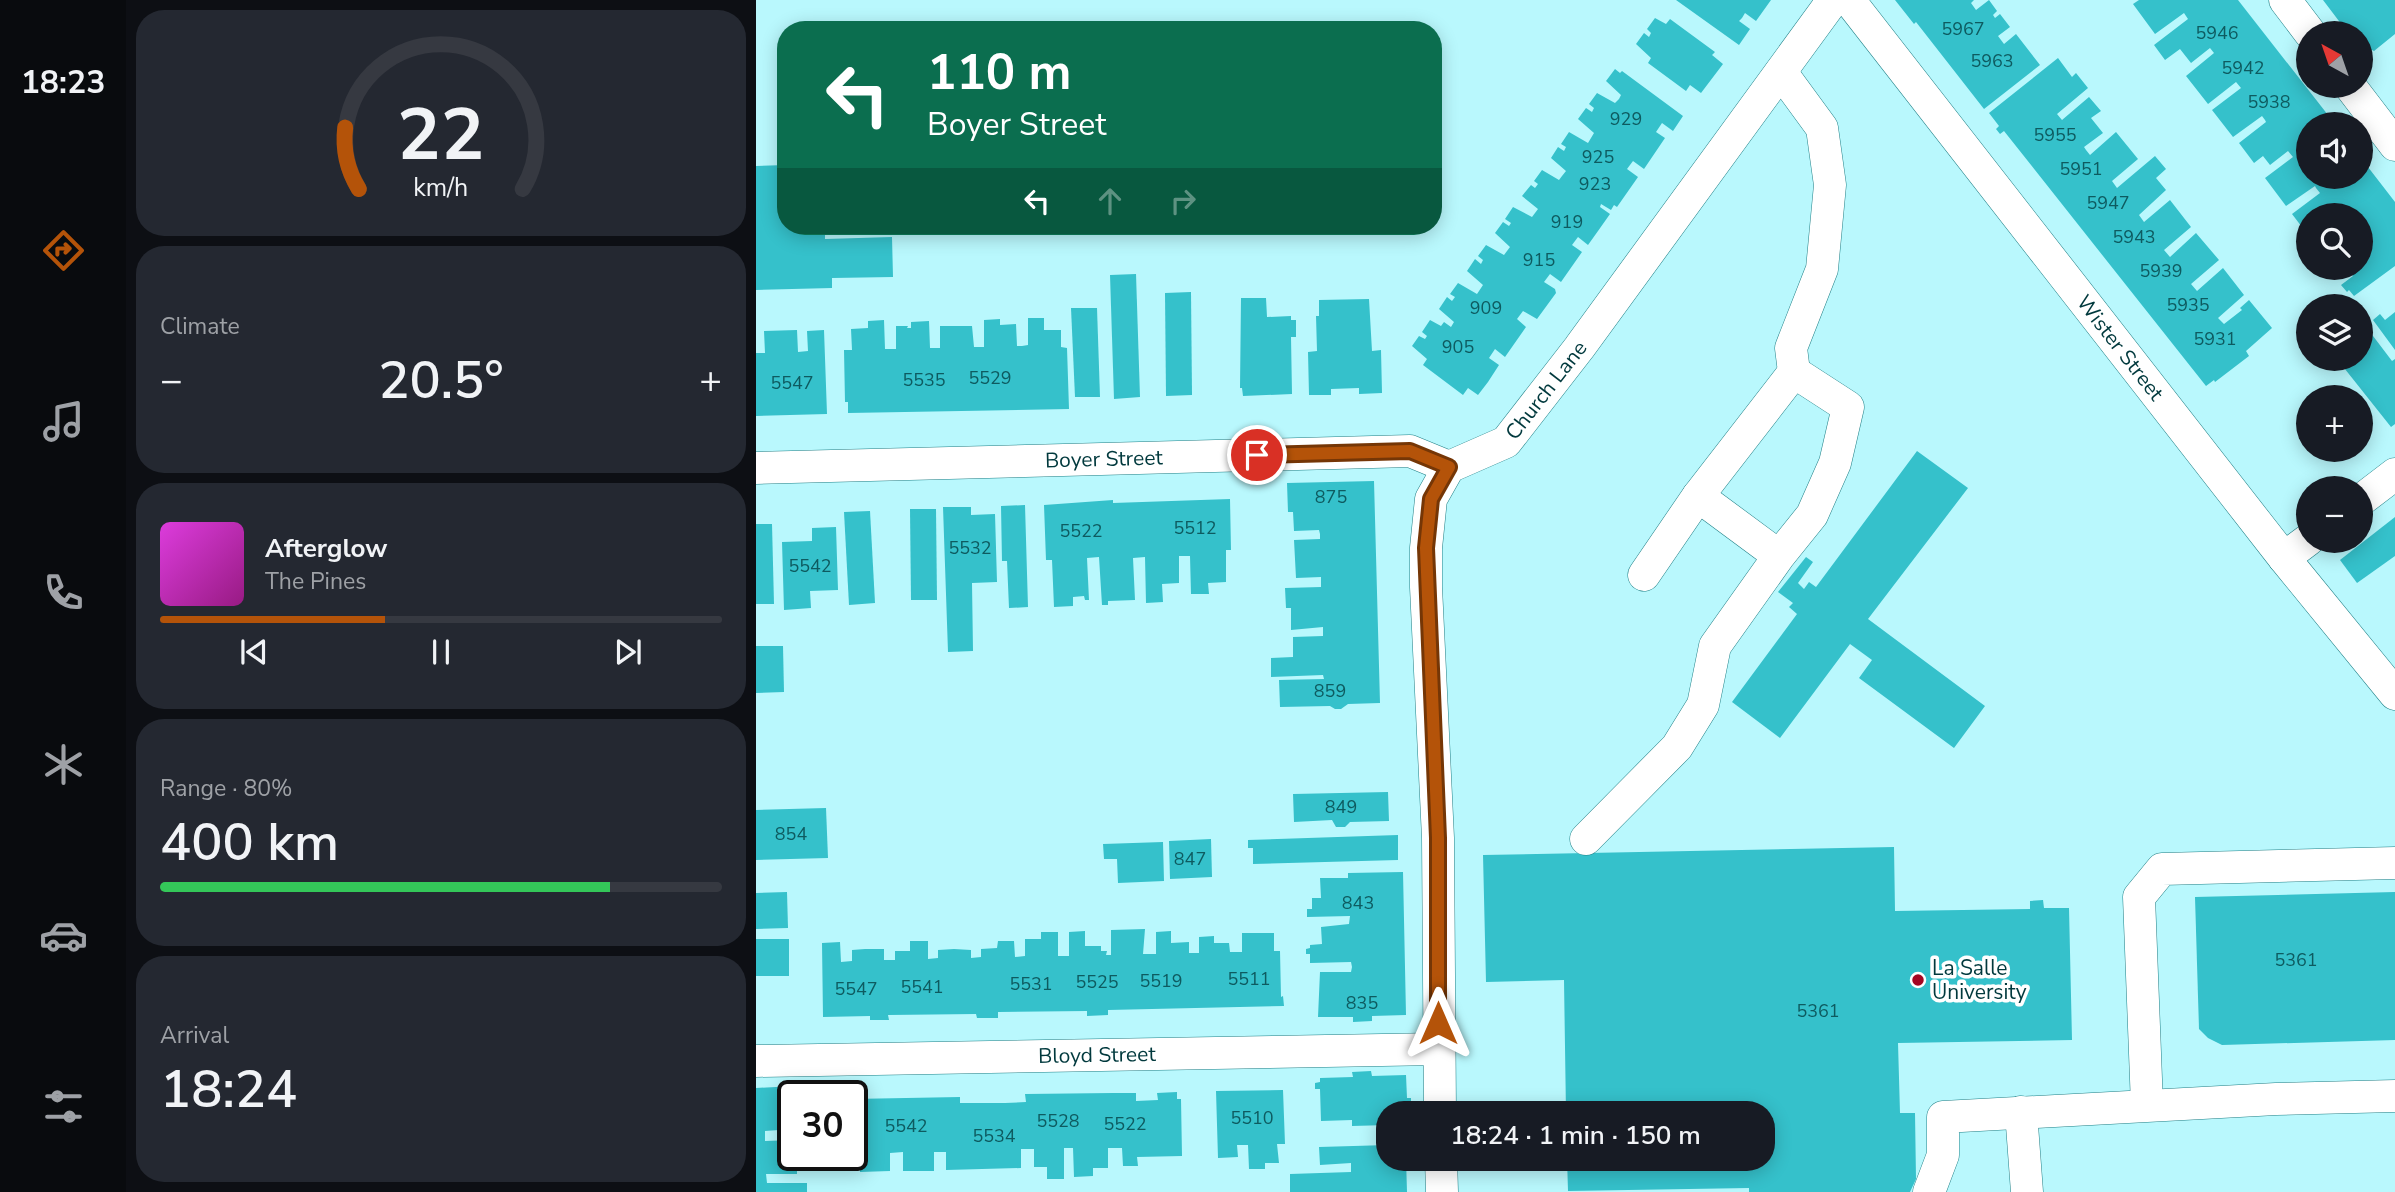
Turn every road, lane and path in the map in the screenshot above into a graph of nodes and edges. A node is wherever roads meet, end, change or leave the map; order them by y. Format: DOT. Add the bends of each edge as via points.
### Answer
graph roads {
  1 [pos="1833,0"];
  2 [pos="1849,0"];
  3 [pos="2285,0"];
  4 [pos="2301,21"];
  5 [pos="1780,72"];
  6 [pos="2359,98"];
  7 [pos="2395,145"];
  8 [pos="1794,372"];
  9 [pos="1449,467"];
  10 [pos="756,468"];
  11 [pos="2395,474"];
  12 [pos="2373,491"];
  13 [pos="1698,496"];
  14 [pos="2296,549"];
  15 [pos="2299,553"];
  16 [pos="1779,556"];
  17 [pos="1644,575"];
  18 [pos="2395,694"];
  19 [pos="1586,839"];
  20 [pos="2395,863"];
  21 [pos="1438,1049"];
  22 [pos="756,1061"];
  23 [pos="2395,1096"];
  24 [pos="1440,1101"];
  25 [pos="2147,1105"];
  26 [pos="2021,1112"];
  27 [pos="1441,1171"];
  28 [pos="1442,1192"];
  29 [pos="1929,1192"];
  30 [pos="2027,1192"];
  1 -- 5 [label="street, Church Lane"];
  2 -- 14 [label="street, Wister Street"];
  3 -- 4 [label="street"];
  5 -- 8 [label="street" via="1822,128 1829,185 1822,269 1791,348"];
  5 -- 9 [label="street, Church Lane" via="1506,442"];
  6 -- 7 [label="street"];
  8 -- 13 [label="street"];
  8 -- 16 [label="street" via="1848,407 1835,463 1812,515"];
  9 -- 10 [label="street, Boyer Street" via="1410,451"];
  9 -- 21 [label="street" via="1431,499 1426,548 1438,838"];
  11 -- 12 [label="street"];
  13 -- 16 [label="street"];
  13 -- 17 [label="street"];
  15 -- 18 [label="street, Wister Street"];
  16 -- 19 [label="street" via="1715,646 1703,705 1677,747"];
  20 -- 25 [label="street" via="2162,869 2139,897"];
  21 -- 22 [label="street, Bloyd Street"];
  21 -- 24 [label="street"];
  23 -- 25 [label="street"];
  25 -- 26 [label="street"];
  26 -- 29 [label="street" via="1943,1117 1943,1155"];
  26 -- 30 [label="street"];
  27 -- 28 [label="street"];
}
